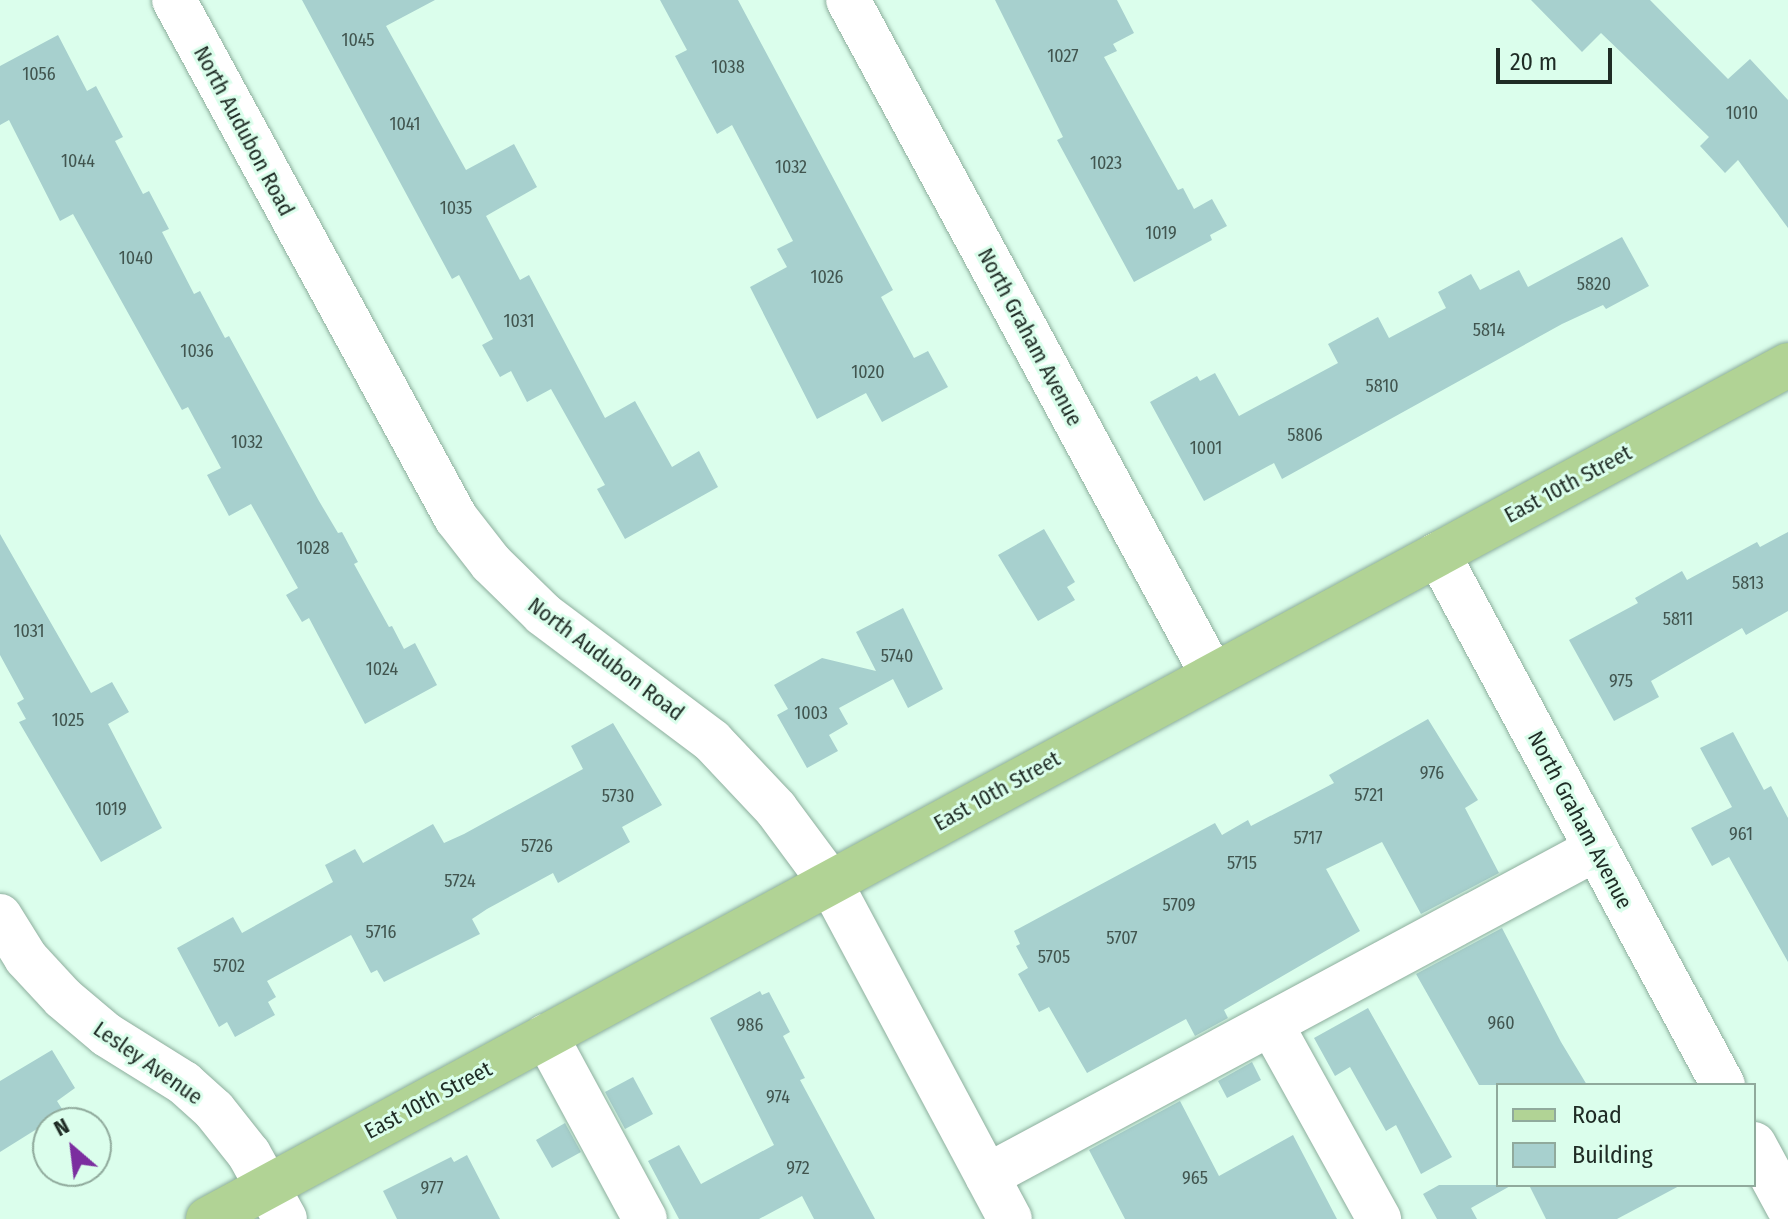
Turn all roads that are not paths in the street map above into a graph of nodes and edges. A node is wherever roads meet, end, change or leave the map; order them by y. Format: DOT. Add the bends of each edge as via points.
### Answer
graph roads {
  1 [pos="174,0"];
  2 [pos="848,0"];
  3 [pos="1788,365"];
  4 [pos="1438,554"];
  5 [pos="1212,674"];
  6 [pos="1596,849"];
  7 [pos="830,882"];
  8 [pos="0,916"];
  9 [pos="1271,1024"];
  10 [pos="546,1036"];
  11 [pos="1722,1083"];
  12 [pos="1756,1148"];
  13 [pos="987,1176"];
  14 [pos="276,1203"];
  15 [pos="1788,1207"];
  16 [pos="208,1219"];
  17 [pos="645,1219"];
  18 [pos="1010,1219"];
  19 [pos="1379,1219"];
  1 -- 7 [label="street, North Audubon Road" via="456,518 491,563 543,614 721,750 776,809"];
  2 -- 5 [label="street, North Graham Avenue"];
  3 -- 4 [label="main road, East 10th Street"];
  4 -- 5 [label="main road, East 10th Street"];
  4 -- 6 [label="street, North Graham Avenue"];
  5 -- 7 [label="main road, East 10th Street"];
  6 -- 9 [label="street"];
  6 -- 11 [label="street, North Graham Avenue"];
  7 -- 10 [label="main road, East 10th Street"];
  7 -- 13 [label="street, North Audubon Road"];
  8 -- 14 [label="street, Lesley Avenue" via="26,958 63,998 214,1110 249,1154"];
  9 -- 13 [label="street"];
  9 -- 19 [label="street"];
  10 -- 14 [label="main road, East 10th Street"];
  10 -- 17 [label="street"];
  12 -- 15 [label="street"];
  13 -- 18 [label="street, North Audubon Road"];
  14 -- 16 [label="main road, East 10th Street"];
}
